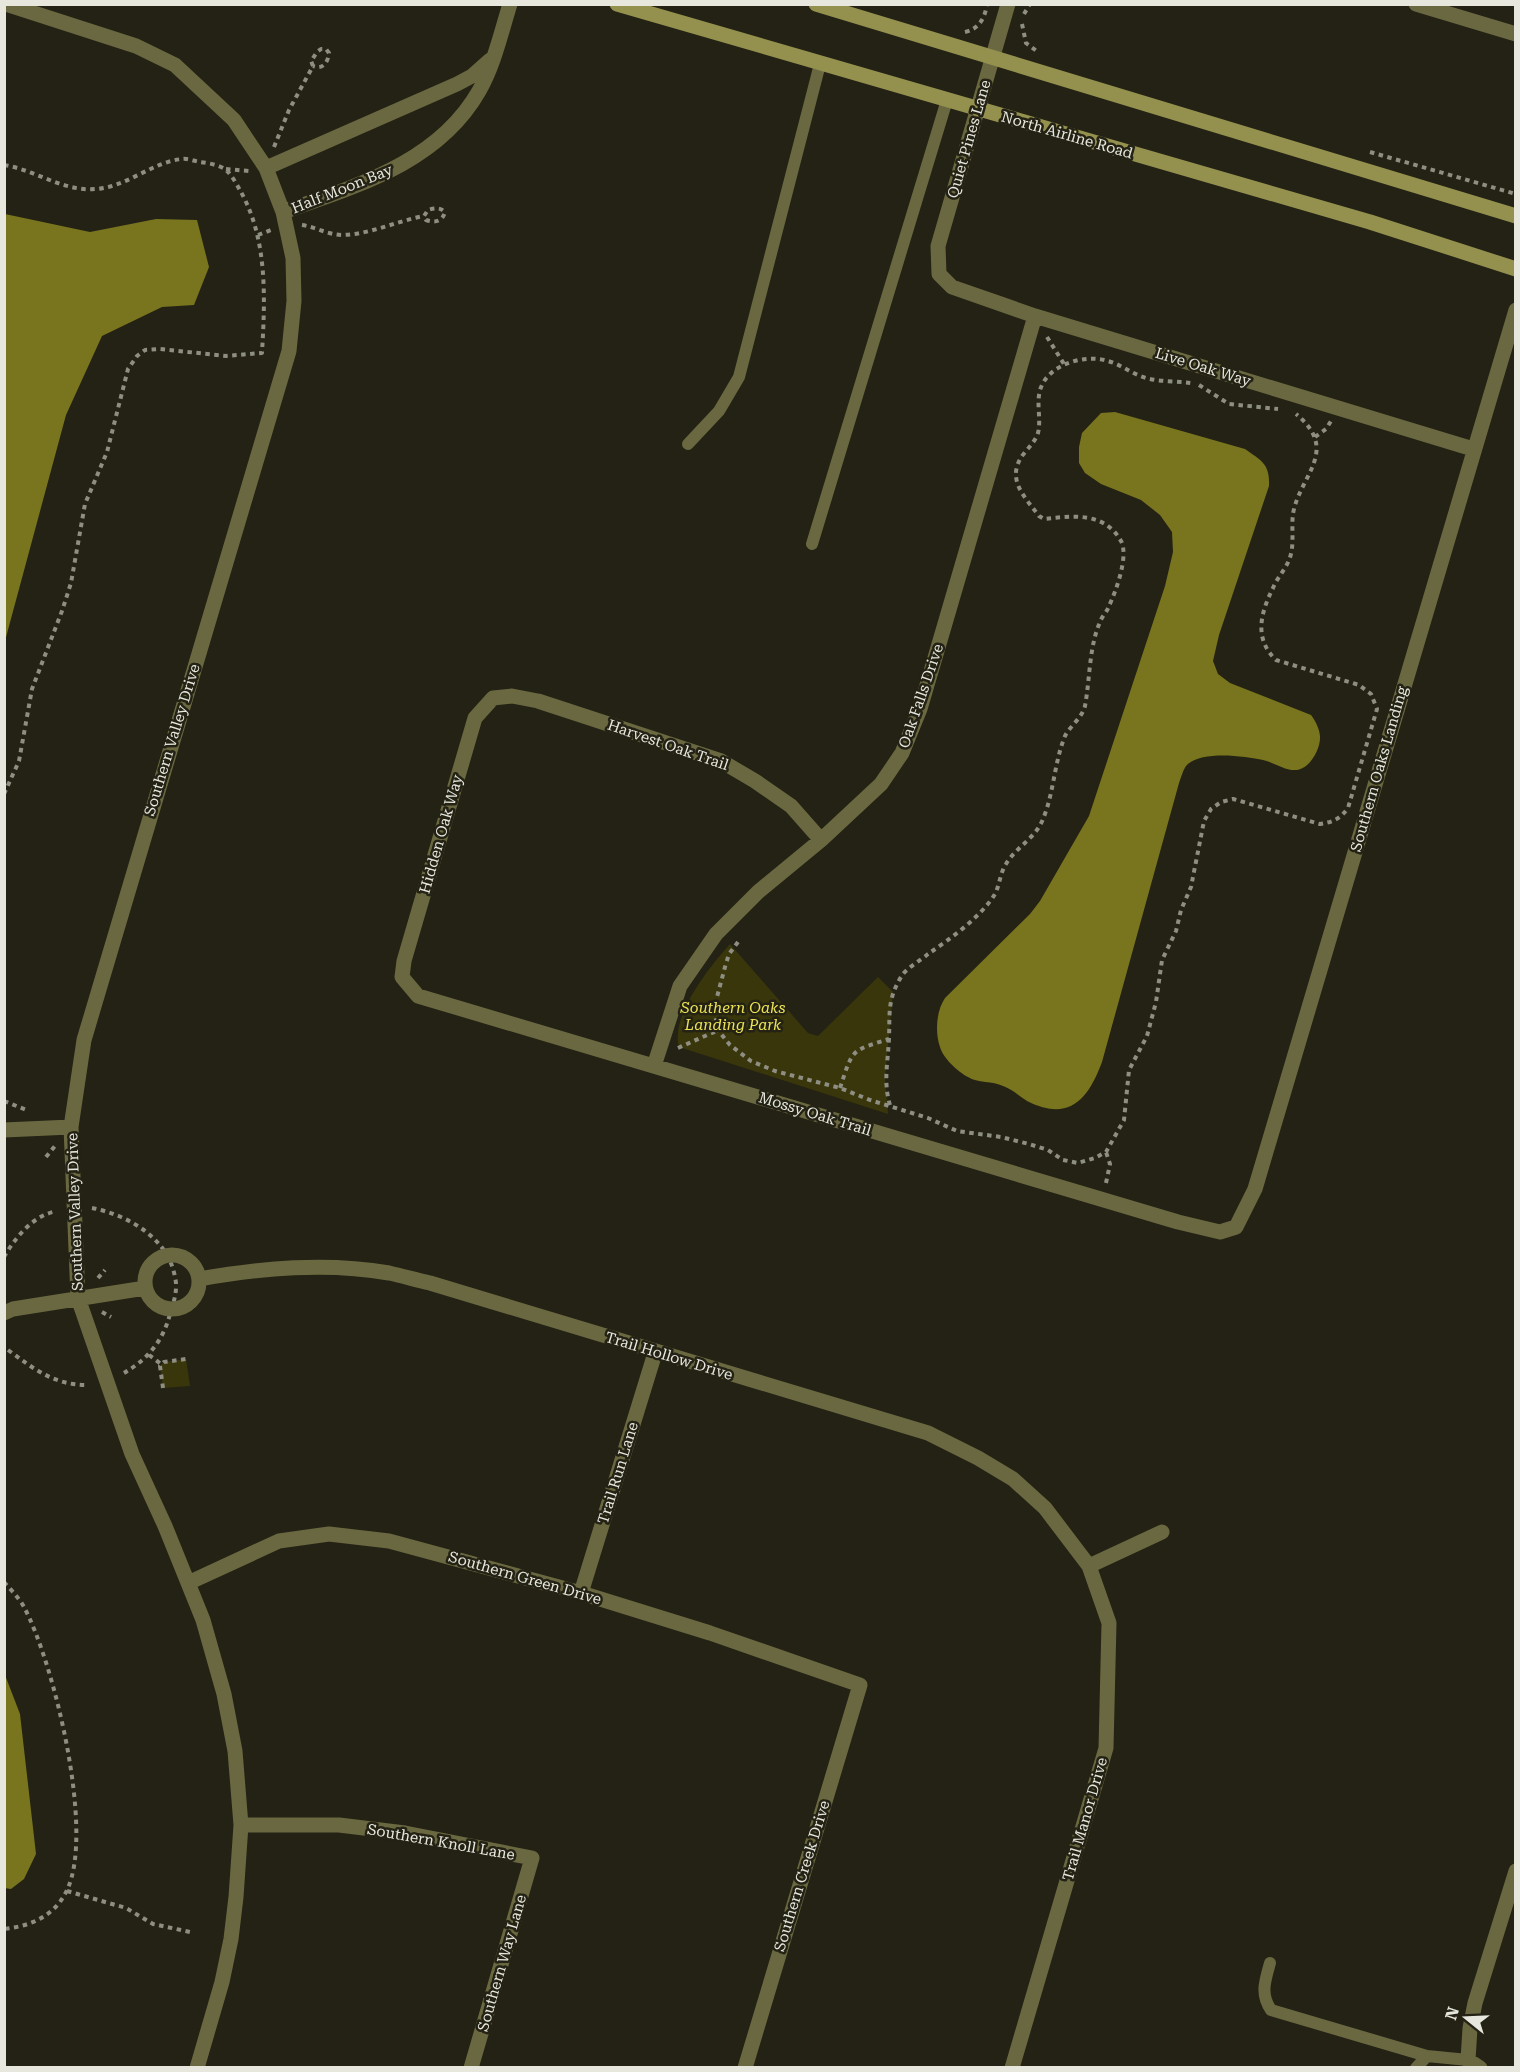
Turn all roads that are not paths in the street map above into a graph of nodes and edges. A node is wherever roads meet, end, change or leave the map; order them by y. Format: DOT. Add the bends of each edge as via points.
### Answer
graph roads {
  1 [pos="6,4"];
  2 [pos="510,4"];
  3 [pos="617,4"];
  4 [pos="816,4"];
  5 [pos="1008,4"];
  6 [pos="1416,4"];
  7 [pos="1515,34"];
  8 [pos="992,57"];
  9 [pos="492,58"];
  10 [pos="820,64"];
  11 [pos="947,100"];
  12 [pos="978,109"];
  13 [pos="266,168"];
  14 [pos="1515,216"];
  15 [pos="285,219"];
  16 [pos="1515,269"];
  17 [pos="939,274"];
  18 [pos="1515,309"];
  19 [pos="1035,316"];
  20 [pos="688,444"];
  21 [pos="1473,449"];
  22 [pos="812,544"];
  23 [pos="493,698"];
  24 [pos="821,840"];
  25 [pos="402,976"];
  26 [pos="655,1062"];
  27 [pos="71,1127"];
  28 [pos="4,1130"];
  29 [pos="1236,1227"];
  30 [pos="199,1279"];
  31 [pos="145,1288"];
  32 [pos="78,1298"];
  33 [pos="4,1313"];
  34 [pos="655,1353"];
  35 [pos="1161,1532"];
  36 [pos="1089,1566"];
  37 [pos="188,1583"];
  38 [pos="581,1593"];
  39 [pos="860,1685"];
  40 [pos="241,1825"];
  41 [pos="532,1858"];
  42 [pos="1515,1871"];
  43 [pos="1270,1964"];
  44 [pos="1427,2056"];
  45 [pos="1474,2064"];
  46 [pos="197,2067"];
  47 [pos="471,2067"];
  48 [pos="745,2067"];
  49 [pos="1012,2067"];
  50 [pos="1416,2067"];
  1 -- 13 [label="street, Southern Valley Drive" via="136,46 175,65 234,120"];
  2 -- 9 [label="street, Half Moon Bay"];
  3 -- 10 [label="main road, North Airline Road"];
  4 -- 8 [label="main road"];
  5 -- 8 [label="street, Quiet Pines Lane"];
  6 -- 7 [label="street"];
  8 -- 12 [label="street, Quiet Pines Lane"];
  8 -- 14 [label="main road"];
  9 -- 13 [label="street" via="457,84"];
  9 -- 15 [label="street, Half Moon Bay" via="479,91 436,143 403,164"];
  10 -- 11 [label="main road, North Airline Road"];
  10 -- 20 [label="lane" via="739,377 719,411"];
  11 -- 12 [label="main road, North Airline Road"];
  11 -- 22 [label="lane"];
  12 -- 16 [label="main road, North Airline Road" via="1370,222"];
  12 -- 17 [label="street, Quiet Pines Lane" via="938,246"];
  13 -- 15 [label="street, Southern Valley Drive"];
  15 -- 27 [label="street, Southern Valley Drive" via="293,258 289,351 84,1040"];
  17 -- 19 [label="street, Live Oak Way" via="952,287"];
  18 -- 21 [label="street, Southern Oaks Landing"];
  19 -- 21 [label="street, Live Oak Way"];
  19 -- 24 [label="street, Oak Falls Drive" via="907,742 881,784"];
  21 -- 29 [label="street, Southern Oaks Landing" via="1255,1189"];
  23 -- 24 [label="street, Harvest Oak Trail" via="512,696 538,701 721,761 791,806"];
  23 -- 25 [label="street, Hidden Oak Way" via="475,718"];
  24 -- 26 [label="street, Oak Falls Drive" via="758,892 716,934 680,986"];
  25 -- 26 [label="street, Mossy Oak Trail" via="418,996"];
  26 -- 29 [label="street, Mossy Oak Trail" via="1102,1199 1220,1232"];
  27 -- 28 [label="street"];
  27 -- 32 [label="street, Southern Valley Drive"];
  30 -- 31 [label="street" via="195,1296 181,1308 163,1308 154,1303"];
  30 -- 31 [label="street" via="197,1270 184,1257 167,1255 147,1270"];
  30 -- 34 [label="street, Trail Hollow Drive" via="267,1269 333,1267 388,1273"];
  31 -- 32 [label="street"];
  32 -- 33 [label="street"];
  32 -- 37 [label="street, Southern Valley Drive" via="132,1454"];
  34 -- 36 [label="street, Trail Hollow Drive" via="928,1433 969,1453 1013,1479 1045,1508"];
  34 -- 38 [label="street, Trail Run Lane"];
  35 -- 36 [label="street"];
  36 -- 49 [label="street, Trail Manor Drive" via="1109,1623 1106,1748"];
  37 -- 38 [label="street, Southern Green Drive" via="279,1541 329,1534 389,1541"];
  37 -- 40 [label="street, Southern Valley Drive" via="224,1694 235,1750"];
  38 -- 39 [label="street, Southern Green Drive"];
  39 -- 48 [label="street, Southern Creek Drive"];
  40 -- 41 [label="street, Southern Knoll Lane" via="339,1825 405,1833"];
  40 -- 46 [label="street, Southern Valley Drive" via="231,1939"];
  41 -- 47 [label="street, Southern Way Lane"];
  42 -- 45 [label="street" via="1475,2003 1470,2028"];
  43 -- 44 [label="lane" via="1264,1984 1265,2001 1271,2010"];
  44 -- 45 [label="lane"];
  44 -- 50 [label="lane"];
}
